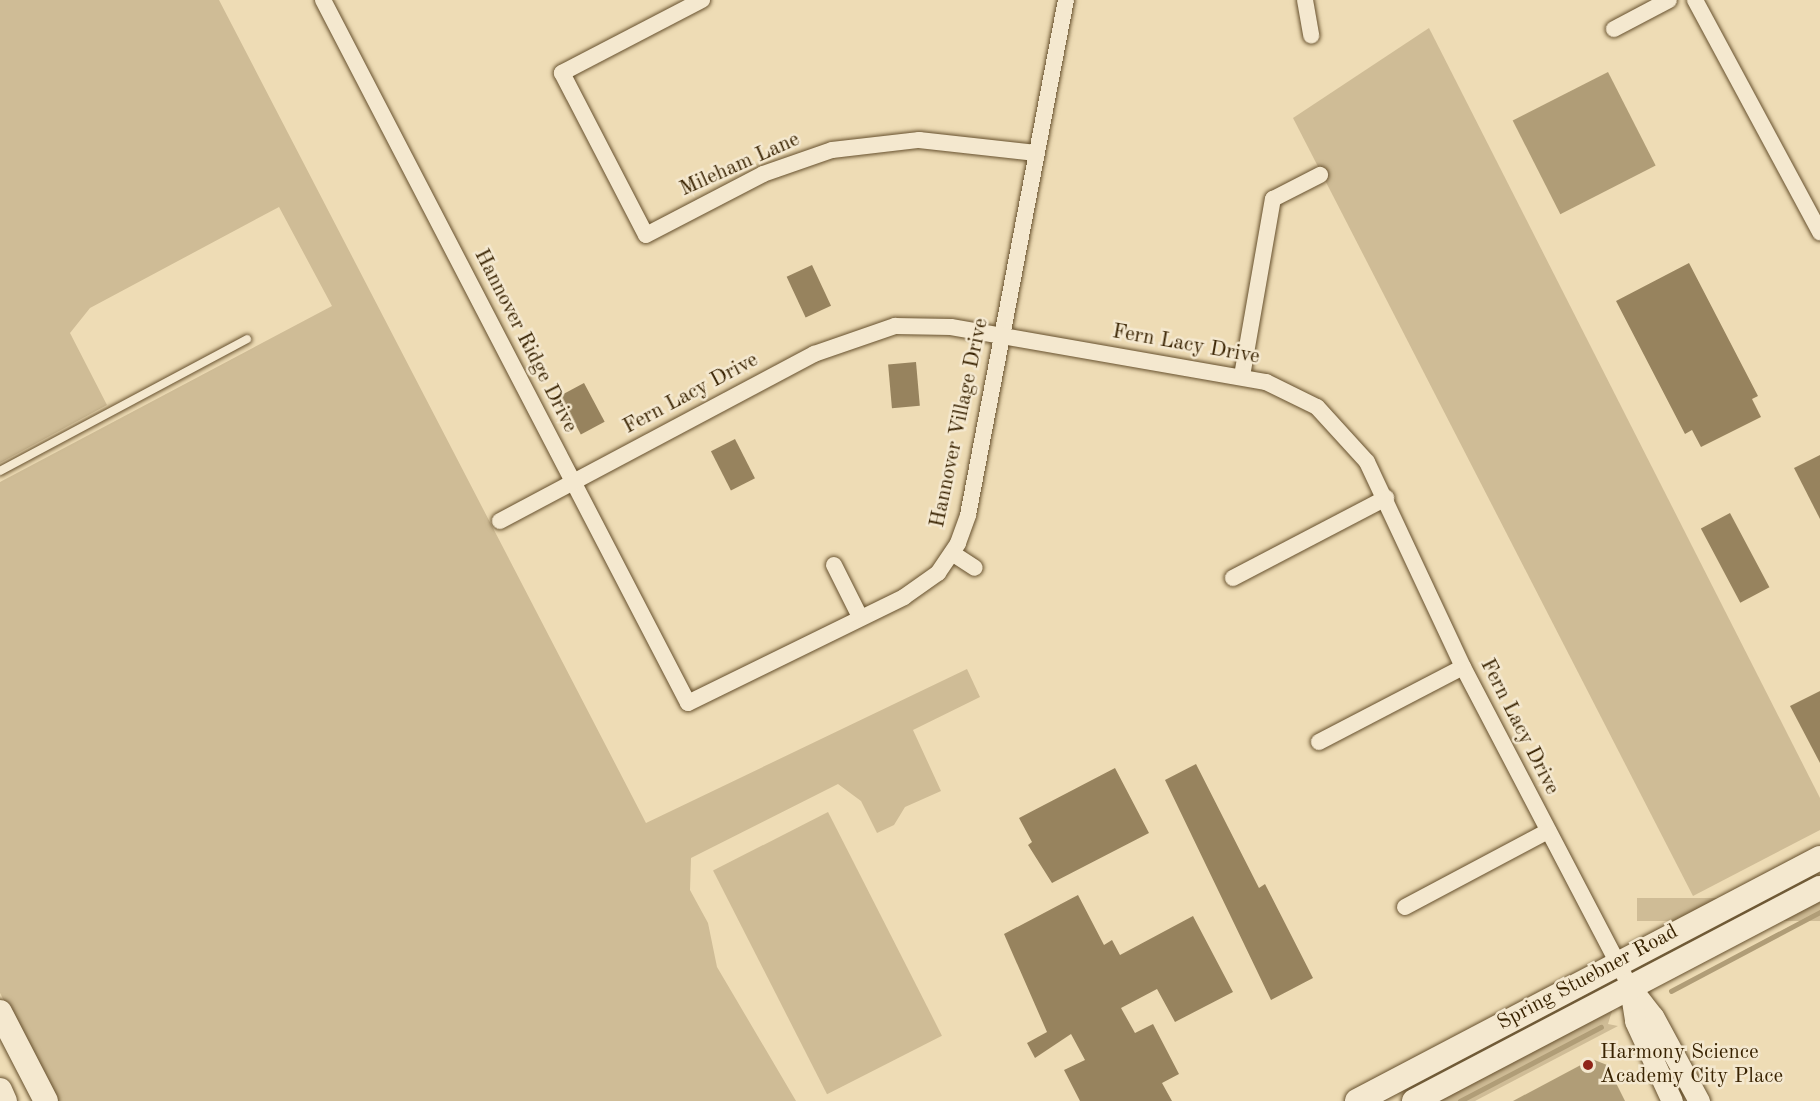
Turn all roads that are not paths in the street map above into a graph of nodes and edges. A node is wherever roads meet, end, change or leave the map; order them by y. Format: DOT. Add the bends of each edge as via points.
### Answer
graph roads {
  1 [pos="323,0"];
  2 [pos="702,0"];
  3 [pos="1066,0"];
  4 [pos="1305,0"];
  5 [pos="1669,0"];
  6 [pos="1695,0"];
  7 [pos="1614,29"];
  8 [pos="1311,35"];
  9 [pos="1036,153"];
  10 [pos="1320,175"];
  11 [pos="1820,232"];
  12 [pos="1002,336"];
  13 [pos="247,339"];
  14 [pos="1242,376"];
  15 [pos="0,471"];
  16 [pos="573,482"];
  17 [pos="1386,498"];
  18 [pos="500,521"];
  19 [pos="952,553"];
  20 [pos="834,566"];
  21 [pos="975,568"];
  22 [pos="1233,578"];
  23 [pos="860,617"];
  24 [pos="1463,667"];
  25 [pos="687,703"];
  26 [pos="1319,742"];
  27 [pos="1548,831"];
  28 [pos="1820,858"];
  29 [pos="1820,888"];
  30 [pos="1405,907"];
  31 [pos="1617,962"];
  32 [pos="1630,987"];
  33 [pos="0,1012"];
  34 [pos="1402,1078"];
  35 [pos="0,1090"];
  36 [pos="5,1101"];
  37 [pos="46,1101"];
  38 [pos="1357,1101"];
  39 [pos="1414,1101"];
  40 [pos="1672,1101"];
  41 [pos="1699,1101"];
  1 -- 16 [label="street, Hannover Ridge Drive"];
  2 -- 9 [label="street, Mileham Lane" via="562,73 646,235 763,174 832,150 919,140"];
  3 -- 9 [label="street, Hannover Village Drive"];
  4 -- 8 [label="street"];
  5 -- 7 [label="street"];
  6 -- 11 [label="street"];
  9 -- 12 [label="street, Hannover Village Drive"];
  10 -- 14 [label="street" via="1273,198"];
  12 -- 14 [label="street, Fern Lacy Drive"];
  12 -- 16 [label="street, Fern Lacy Drive" via="951,327 896,326 846,339"];
  12 -- 19 [label="street, Hannover Village Drive" via="968,515"];
  13 -- 15 [label="lane"];
  14 -- 17 [label="street, Fern Lacy Drive" via="1317,407 1367,462"];
  16 -- 18 [label="street, Fern Lacy Drive"];
  16 -- 25 [label="street, Hannover Ridge Drive"];
  17 -- 22 [label="street"];
  17 -- 24 [label="street, Fern Lacy Drive"];
  19 -- 21 [label="street"];
  19 -- 23 [label="street, Hannover Village Drive" via="916,590"];
  20 -- 23 [label="street"];
  23 -- 25 [label="street, Hannover Village Drive"];
  24 -- 26 [label="street"];
  24 -- 27 [label="street, Fern Lacy Drive"];
  27 -- 30 [label="street"];
  27 -- 31 [label="street, Fern Lacy Drive"];
  28 -- 31 [label="main road, Spring Stuebner Road"];
  29 -- 32 [label="main road, Spring Stuebner Road"];
  31 -- 32 [label="street, Fern Lacy Drive"];
  31 -- 34 [label="main road, Spring Stuebner Road"];
  32 -- 39 [label="main road, Spring Stuebner Road"];
  32 -- 40 [label="street" via="1635,1021"];
  32 -- 41 [label="street" via="1653,1016"];
  33 -- 37 [label="main road"];
  34 -- 38 [label="main road, Spring Stuebner Road"];
  34 -- 39 [label="main road"];
  35 -- 36 [label="main road"];
}
